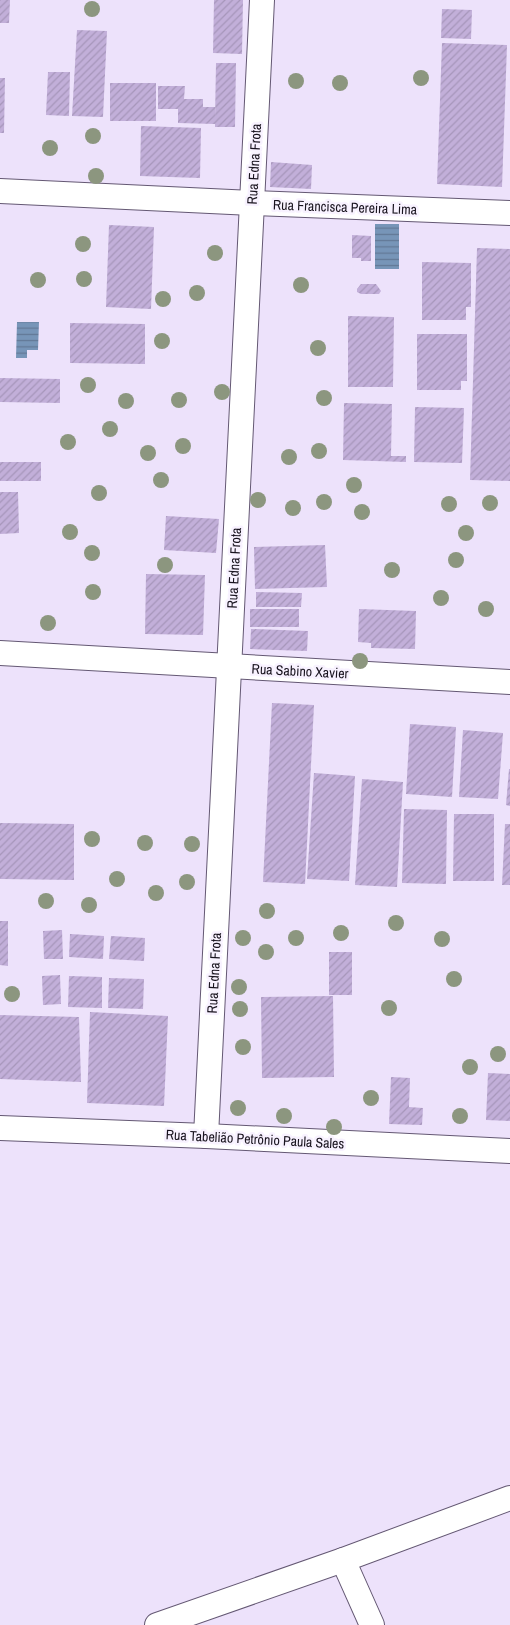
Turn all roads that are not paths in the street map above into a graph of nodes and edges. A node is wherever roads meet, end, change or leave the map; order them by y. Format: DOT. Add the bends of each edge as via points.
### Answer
graph roads {
  1 [pos="262,0"];
  2 [pos="0,191"];
  3 [pos="252,203"];
  4 [pos="510,213"];
  5 [pos="0,652"];
  6 [pos="229,667"];
  7 [pos="510,682"];
  8 [pos="0,1128"];
  9 [pos="206,1136"];
  10 [pos="510,1151"];
  11 [pos="510,1498"];
  12 [pos="344,1560"];
  13 [pos="157,1625"];
  14 [pos="372,1625"];
  1 -- 3 [label="street, Rua Edna Frota"];
  2 -- 3 [label="street, Rua Francisca Pereira Lima"];
  3 -- 4 [label="street, Rua Francisca Pereira Lima"];
  3 -- 6 [label="street, Rua Edna Frota"];
  5 -- 6 [label="street, Rua Sabino Xavier"];
  6 -- 7 [label="street, Rua Sabino Xavier"];
  6 -- 9 [label="street, Rua Edna Frota"];
  8 -- 9 [label="street, Rua Tabelião Petrônio Paula Sales"];
  9 -- 10 [label="street, Rua Tabelião Petrônio Paula Sales"];
  11 -- 12 [label="street"];
  12 -- 13 [label="street"];
  12 -- 14 [label="street"];
}
